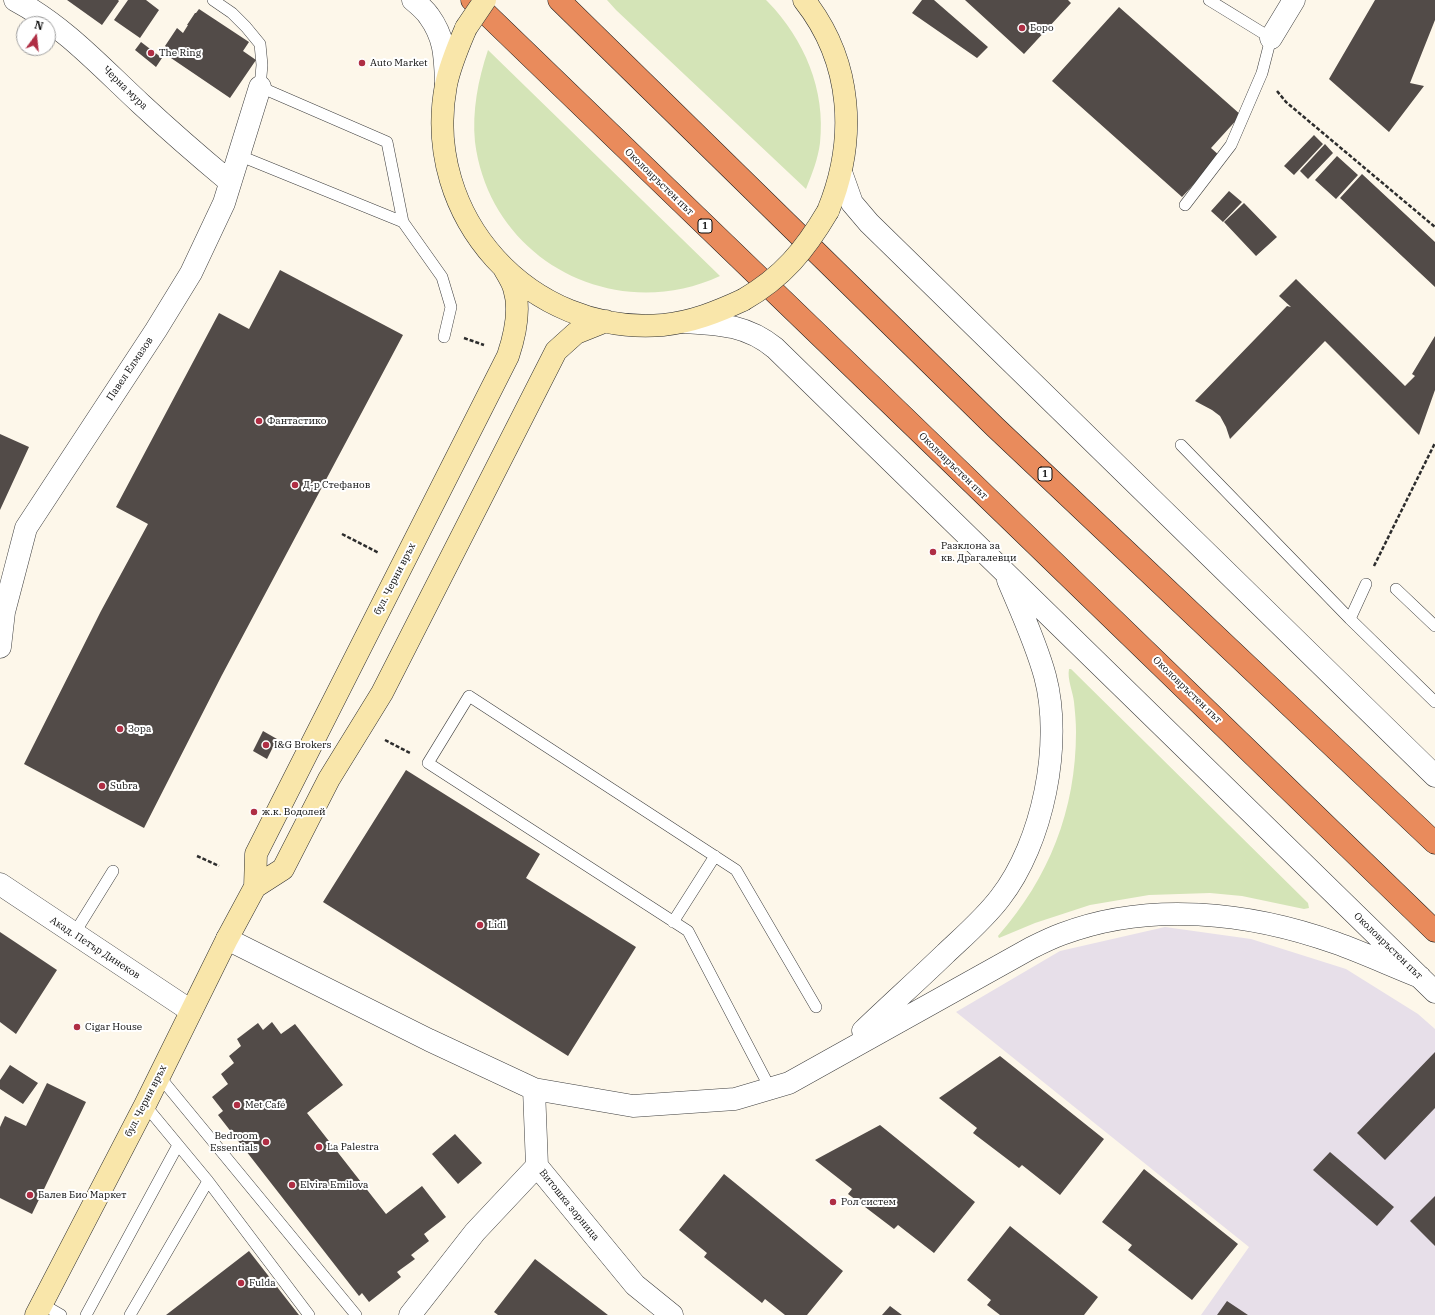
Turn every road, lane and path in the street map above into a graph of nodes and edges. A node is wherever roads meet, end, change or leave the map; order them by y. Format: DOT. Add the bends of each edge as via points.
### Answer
graph roads {
  1 [pos="15,0"];
  2 [pos="213,0"];
  3 [pos="413,0"];
  4 [pos="472,0"];
  5 [pos="485,0"];
  6 [pos="559,0"];
  7 [pos="804,0"];
  8 [pos="1210,0"];
  9 [pos="1294,0"];
  10 [pos="1271,38"];
  11 [pos="1262,73"];
  12 [pos="446,86"];
  13 [pos="260,87"];
  14 [pos="238,155"];
  15 [pos="841,172"];
  16 [pos="230,182"];
  17 [pos="1185,205"];
  18 [pos="403,222"];
  19 [pos="1435,228"];
  20 [pos="504,268"];
  21 [pos="606,322"];
  22 [pos="685,322"];
  23 [pos="444,334"];
  24 [pos="491,348"];
  25 [pos="1435,443"];
  26 [pos="1181,445"];
  27 [pos="342,534"];
  28 [pos="381,554"];
  29 [pos="1004,571"];
  30 [pos="1366,584"];
  31 [pos="1396,589"];
  32 [pos="1350,619"];
  33 [pos="1435,626"];
  34 [pos="0,647"];
  35 [pos="1435,702"];
  36 [pos="384,740"];
  37 [pos="428,763"];
  38 [pos="1435,776"];
  39 [pos="1435,843"];
  40 [pos="197,856"];
  41 [pos="715,856"];
  42 [pos="219,866"];
  43 [pos="113,872"];
  44 [pos="0,884"];
  45 [pos="255,887"];
  46 [pos="673,922"];
  47 [pos="1435,931"];
  48 [pos="74,934"];
  49 [pos="227,939"];
  50 [pos="1428,985"];
  51 [pos="816,1008"];
  52 [pos="191,1010"];
  53 [pos="839,1054"];
  54 [pos="159,1076"];
  55 [pos="770,1088"];
  56 [pos="534,1089"];
  57 [pos="145,1105"];
  58 [pos="178,1145"];
  59 [pos="537,1166"];
  60 [pos="208,1181"];
  61 [pos="39,1309"];
  62 [pos="61,1315"];
  63 [pos="86,1315"];
  64 [pos="130,1315"];
  65 [pos="309,1315"];
  66 [pos="356,1315"];
  67 [pos="410,1315"];
  68 [pos="672,1315"];
  1 -- 16 [label="street, Черна мура" via="31,8 80,46"];
  2 -- 13 [label="lane" via="232,13 260,44"];
  3 -- 12 [label="street" via="429,15 440,35 445,57"];
  4 -- 47 [label="highway, Околовръстен път / 1"];
  5 -- 12 [label="main road, bridge" via="466,28 455,53"];
  6 -- 39 [label="highway, 1" via="995,427"];
  7 -- 15 [label="main road" via="818,20 834,53 844,88 847,124"];
  8 -- 10 [label="lane"];
  9 -- 10 [label="street"];
  10 -- 11 [label="lane"];
  11 -- 17 [label="lane" via="1231,145"];
  11 -- 19 [label="path" via="1286,102"];
  12 -- 20 [label="main road" via="443,142 452,187 475,234"];
  13 -- 14 [label="street, Павел Елмазов"];
  13 -- 18 [label="lane" via="388,142"];
  14 -- 16 [label="street, Павел Елмазов"];
  14 -- 18 [label="lane"];
  15 -- 22 [label="main road, bridge" via="828,211 798,256 782,272 743,300 720,311"];
  15 -- 38 [label="street" via="852,203 869,223"];
  16 -- 34 [label="street, Павел Елмазов" via="224,203 191,273 26,528 4,612"];
  18 -- 23 [label="lane" via="442,277 452,307"];
  20 -- 21 [label="main road" via="548,301 577,314"];
  20 -- 45 [label="main road, бул. Черни връх" via="514,288 517,307 516,332 508,356 256,854"];
  21 -- 22 [label="main road" via="638,326"];
  21 -- 45 [label="main road, бул. Черни връх" via="576,333 556,351 382,693 329,779 283,869"];
  22 -- 29 [label="street, Околовръстен път" via="728,326 756,334 770,343"];
  23 -- 24 [label="path"];
  25 -- 30 [label="path"];
  26 -- 32 [label="lane"];
  27 -- 28 [label="path"];
  29 -- 50 [label="street, Околовръстен път"];
  29 -- 53 [label="street" via="1046,676 1052,712 1048,775 1041,812 1015,876 1000,898 981,920"];
  30 -- 32 [label="lane"];
  31 -- 33 [label="lane"];
  32 -- 35 [label="lane"];
  36 -- 37 [label="path"];
  37 -- 41 [label="lane" via="469,696"];
  37 -- 46 [label="lane"];
  40 -- 42 [label="path"];
  41 -- 46 [label="lane"];
  41 -- 51 [label="lane" via="736,870"];
  43 -- 48 [label="lane"];
  44 -- 48 [label="street, Акад. Петър Динеков"];
  45 -- 49 [label="main road, бул. Черни връх"];
  46 -- 55 [label="lane" via="688,931"];
  48 -- 52 [label="street, Акад. Петър Динеков"];
  49 -- 52 [label="main road, бул. Черни връх"];
  49 -- 56 [label="street" via="429,1040"];
  50 -- 53 [label="street" via="1335,943 1256,922 1173,913 1138,916 1102,922 1062,934 1031,948"];
  52 -- 54 [label="main road, бул. Черни връх"];
  53 -- 55 [label="street" via="789,1083"];
  54 -- 57 [label="main road, бул. Черни връх"];
  54 -- 66 [label="lane"];
  55 -- 56 [label="street" via="735,1099 633,1106"];
  56 -- 59 [label="street"];
  57 -- 58 [label="lane"];
  57 -- 61 [label="main road, бул. Черни връх"];
  58 -- 60 [label="lane"];
  58 -- 63 [label="lane"];
  59 -- 67 [label="street, Витошка зорница" via="475,1232"];
  59 -- 68 [label="street, Витошка зорница" via="635,1285"];
  60 -- 64 [label="lane"];
  60 -- 65 [label="lane"];
  61 -- 62 [label="lane"];
}
